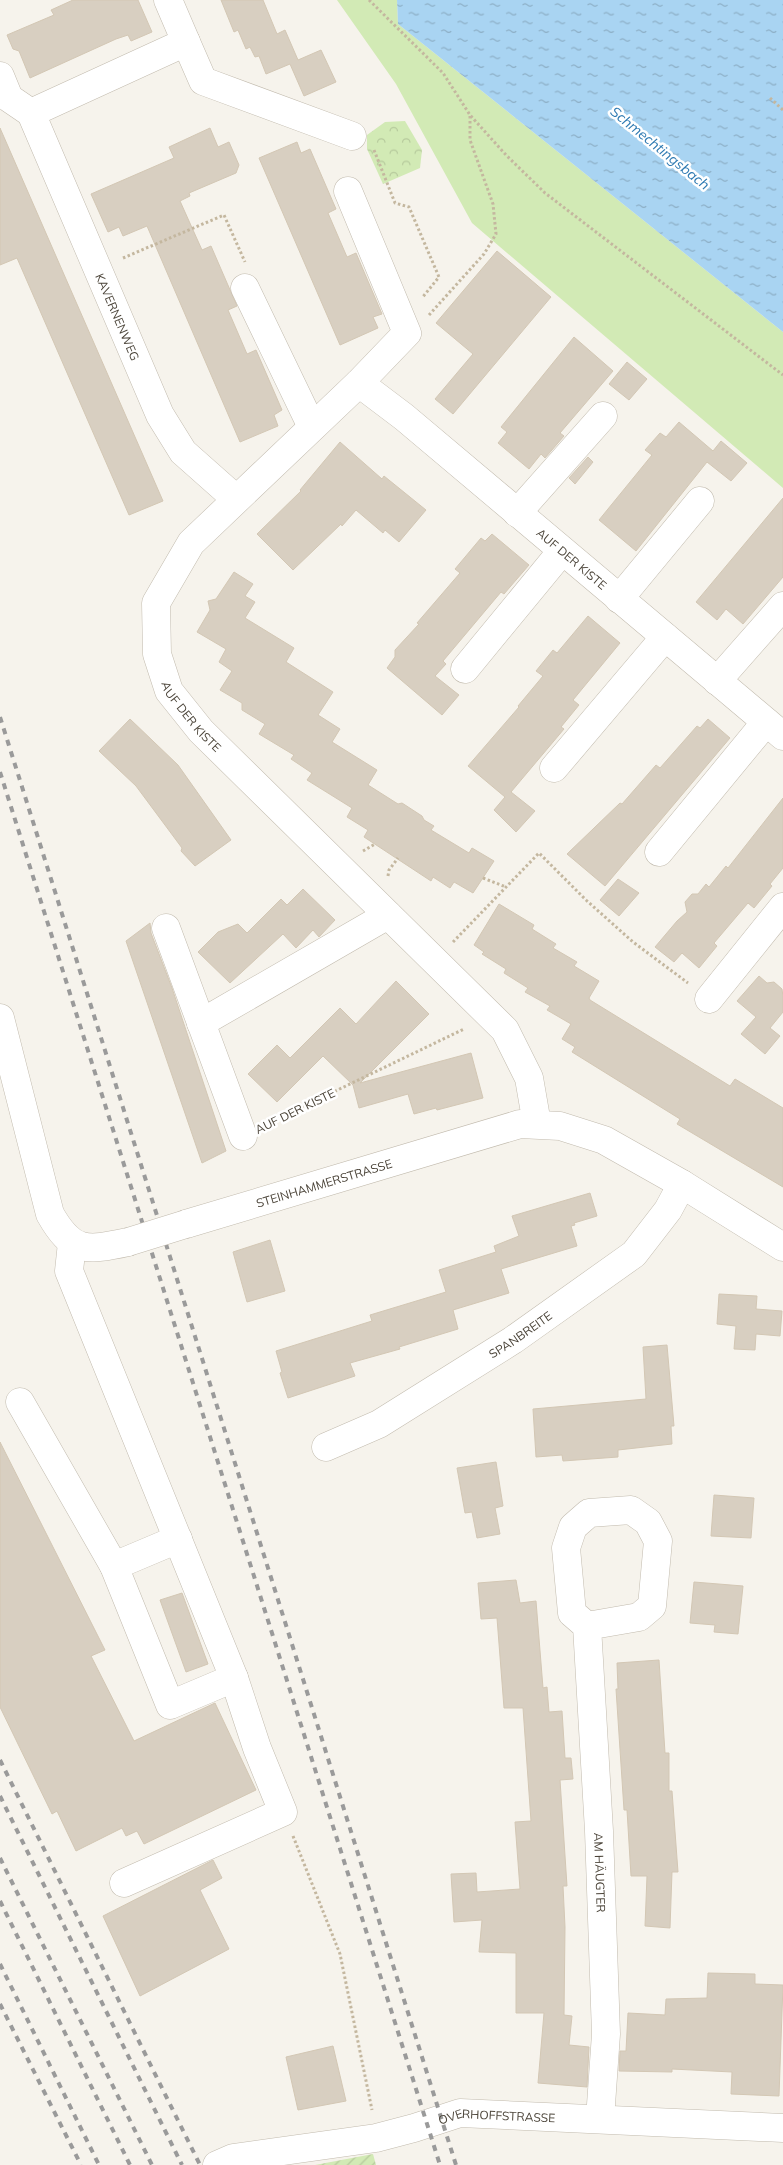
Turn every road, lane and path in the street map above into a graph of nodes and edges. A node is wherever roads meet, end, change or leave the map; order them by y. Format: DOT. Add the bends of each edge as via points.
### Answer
graph roads {
  1 [pos="168,0"];
  2 [pos="369,0"];
  3 [pos="186,42"];
  4 [pos="0,76"];
  5 [pos="770,98"];
  6 [pos="783,110"];
  7 [pos="31,113"];
  8 [pos="470,115"];
  9 [pos="352,136"];
  10 [pos="348,191"];
  11 [pos="97,270"];
  12 [pos="245,288"];
  13 [pos="404,326"];
  14 [pos="783,375"];
  15 [pos="359,383"];
  16 [pos="603,416"];
  17 [pos="312,427"];
  18 [pos="236,499"];
  19 [pos="700,502"];
  20 [pos="517,513"];
  21 [pos="562,551"];
  22 [pos="619,599"];
  23 [pos="783,606"];
  24 [pos="665,637"];
  25 [pos="465,669"];
  26 [pos="718,681"];
  27 [pos="775,729"];
  28 [pos="554,768"];
  29 [pos="659,852"];
  30 [pos="483,878"];
  31 [pos="506,887"];
  32 [pos="783,907"];
  33 [pos="388,915"];
  34 [pos="166,928"];
  35 [pos="436,961"];
  36 [pos="710,998"];
  37 [pos="492,1016"];
  38 [pos="0,1018"];
  39 [pos="201,1023"];
  40 [pos="537,1124"];
  41 [pos="243,1136"];
  42 [pos="682,1184"];
  43 [pos="72,1243"];
  44 [pos="783,1247"];
  45 [pos="20,1402"];
  46 [pos="326,1447"];
  47 [pos="178,1540"];
  48 [pos="114,1566"];
  49 [pos="587,1626"];
  50 [pos="234,1678"];
  51 [pos="283,1812"];
  52 [pos="124,1883"];
  53 [pos="600,2119"];
  54 [pos="783,2128"];
  55 [pos="376,2138"];
  56 [pos="218,2165"];
  1 -- 3 [label="street"];
  2 -- 8 [label="path" via="443,74"];
  3 -- 7 [label="street"];
  3 -- 9 [label="street" via="204,81"];
  4 -- 7 [label="street" via="9,98"];
  5 -- 6 [label="path"];
  7 -- 11 [label="street, KAVERNENWEG"];
  8 -- 13 [label="path" via="470,140 493,204 496,234 484,254 424,321"];
  8 -- 14 [label="path" via="545,193"];
  9 -- 13 [label="path" via="371,143 395,203 408,207 439,277"];
  10 -- 13 [label="street"];
  11 -- 12 [label="path" via="224,215 252,278"];
  11 -- 18 [label="street, KAVERNENWEG" via="160,414 183,452"];
  12 -- 17 [label="street"];
  13 -- 15 [label="street, AUF DER KISTE"];
  15 -- 17 [label="street, AUF DER KISTE"];
  15 -- 20 [label="street, AUF DER KISTE"];
  16 -- 20 [label="street"];
  17 -- 18 [label="street, AUF DER KISTE"];
  18 -- 33 [label="street, AUF DER KISTE" via="191,543 156,603 157,654 169,691 201,731"];
  19 -- 22 [label="street"];
  20 -- 21 [label="street, AUF DER KISTE"];
  21 -- 22 [label="street, AUF DER KISTE"];
  21 -- 25 [label="street"];
  22 -- 24 [label="street, AUF DER KISTE"];
  23 -- 26 [label="street"];
  24 -- 26 [label="street, AUF DER KISTE"];
  24 -- 28 [label="street"];
  26 -- 27 [label="street, AUF DER KISTE"];
  27 -- 29 [label="street"];
  30 -- 31 [label="path"];
  31 -- 35 [label="path"];
  31 -- 36 [label="path" via="539,853 633,942"];
  32 -- 36 [label="street"];
  33 -- 35 [label="street, AUF DER KISTE"];
  33 -- 39 [label="street"];
  34 -- 39 [label="street, AUF DER KISTE"];
  35 -- 37 [label="street, AUF DER KISTE"];
  37 -- 40 [label="street, AUF DER KISTE" via="505,1030 529,1078"];
  37 -- 41 [label="path, AUF DER KISTE"];
  38 -- 43 [label="street" via="50,1214"];
  39 -- 41 [label="street, AUF DER KISTE"];
  40 -- 42 [label="street, STEINHAMMERSTRASSE" via="560,1126 604,1140"];
  40 -- 43 [label="street, STEINHAMMERSTRASSE, bridge" via="512,1127 128,1242 89,1247"];
  42 -- 44 [label="street, STEINHAMMERSTRASSE"];
  42 -- 46 [label="street, SPANBREITE" via="668,1210 634,1254 513,1340 380,1424"];
  43 -- 47 [label="street" via="69,1271"];
  45 -- 48 [label="street"];
  47 -- 48 [label="street"];
  47 -- 50 [label="street"];
  48 -- 50 [label="street" via="170,1705"];
  49 -- 49 [label="street" via="639,1618 652,1606 658,1541 648,1522 631,1510 589,1513 574,1527 568,1541 572,1613"];
  49 -- 53 [label="street, AM HÄUGTER" via="606,2034"];
  50 -- 51 [label="street"];
  51 -- 52 [label="street"];
  51 -- 55 [label="path" via="340,1954 369,2088"];
  53 -- 54 [label="street, OVERHOFFSTRASSE"];
  53 -- 55 [label="street, OVERHOFFSTRASSE" via="460,2112"];
  55 -- 56 [label="street, OVERHOFFSTRASSE" via="233,2158"];
}
